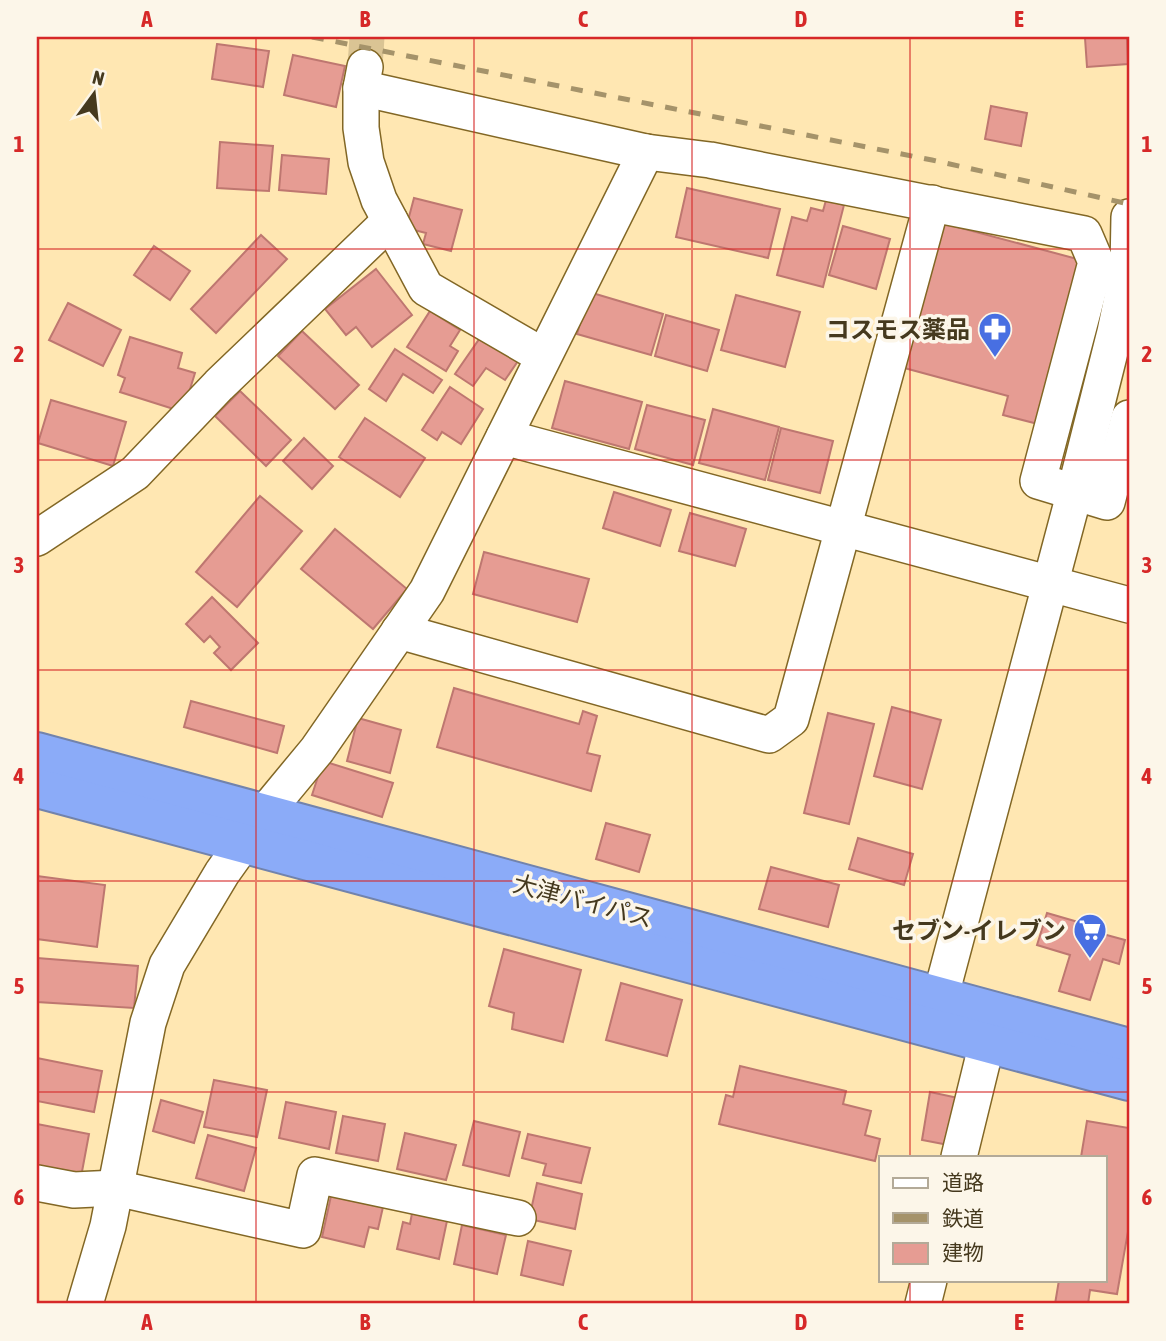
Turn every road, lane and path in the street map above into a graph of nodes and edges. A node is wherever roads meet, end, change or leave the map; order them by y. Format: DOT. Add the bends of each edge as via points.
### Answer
graph roads {
  1 [pos="646,152"];
  2 [pos="932,203"];
  3 [pos="1129,216"];
  4 [pos="390,221"];
  5 [pos="1128,268"];
  6 [pos="543,356"];
  7 [pos="1129,418"];
  8 [pos="504,437"];
  9 [pos="1075,491"];
  10 [pos="842,528"];
  11 [pos="37,538"];
  12 [pos="1049,584"];
  13 [pos="1129,606"];
  14 [pos="398,631"];
  15 [pos="37,752"];
  16 [pos="37,788"];
  17 [pos="254,828"];
  18 [pos="936,1013"];
  19 [pos="991,1028"];
  20 [pos="1129,1048"];
  21 [pos="1129,1081"];
  22 [pos="959,1156"];
  23 [pos="37,1183"];
  24 [pos="116,1188"];
  25 [pos="518,1217"];
  26 [pos="928,1282"];
  27 [pos="85,1304"];
  28 [pos="923,1304"];
  1 -- 2 [label="street"];
  1 -- 4 [label="street" via="363,77 361,128 366,162"];
  1 -- 6 [label="street"];
  2 -- 9 [label="street" via="1084,234 1096,262 1038,481"];
  2 -- 10 [label="street"];
  3 -- 5 [label="street"];
  4 -- 6 [label="street" via="426,288"];
  4 -- 11 [label="street" via="219,384 135,473"];
  5 -- 9 [label="street"];
  6 -- 8 [label="street"];
  7 -- 9 [label="street" via="1107,502"];
  8 -- 10 [label="street"];
  8 -- 14 [label="street" via="427,591"];
  9 -- 12 [label="street"];
  10 -- 12 [label="street"];
  10 -- 14 [label="street" via="790,719 769,734"];
  12 -- 13 [label="street"];
  12 -- 18 [label="street"];
  14 -- 17 [label="street" via="317,750"];
  15 -- 17 [label="highway, 大津バイパス"];
  16 -- 17 [label="highway, 大津バイパス"];
  17 -- 18 [label="highway, 大津バイパス"];
  17 -- 24 [label="street" via="167,965 148,1023"];
  18 -- 19 [label="highway, 大津バイパス"];
  19 -- 20 [label="highway, 大津バイパス"];
  19 -- 21 [label="highway, 大津バイパス"];
  19 -- 22 [label="street"];
  23 -- 24 [label="street" via="74,1190"];
  24 -- 25 [label="street" via="303,1230 315,1175"];
  24 -- 27 [label="street"];
  26 -- 28 [label="street"];
}
